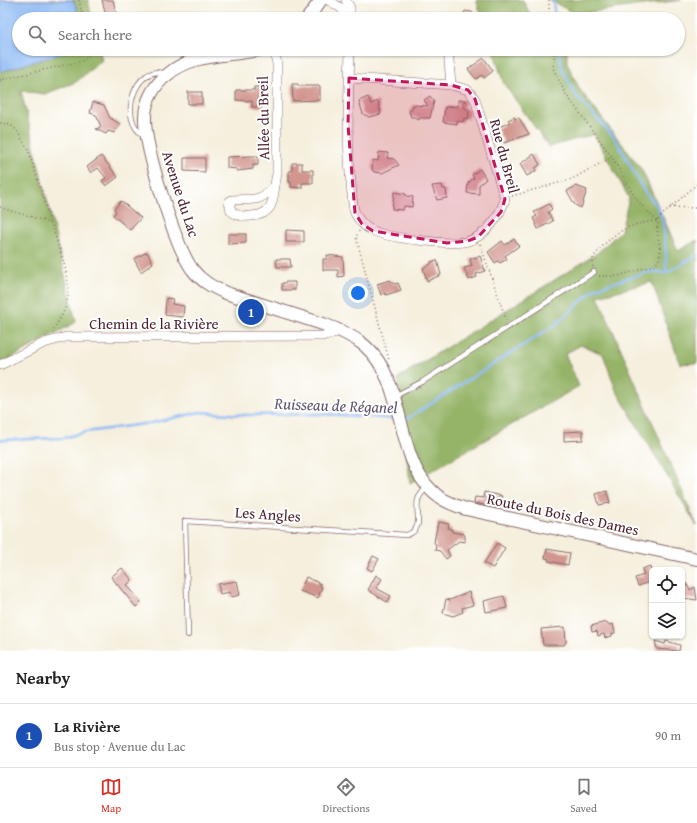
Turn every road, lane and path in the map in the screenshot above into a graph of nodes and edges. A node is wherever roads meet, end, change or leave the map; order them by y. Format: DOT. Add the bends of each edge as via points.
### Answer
graph roads {
  1 [pos="79,0"];
  2 [pos="314,0"];
  3 [pos="321,0"];
  4 [pos="328,0"];
  5 [pos="549,0"];
  6 [pos="345,1"];
  7 [pos="82,12"];
  8 [pos="306,12"];
  9 [pos="312,12"];
  10 [pos="344,12"];
  11 [pos="350,12"];
  12 [pos="549,12"];
  13 [pos="88,56"];
  14 [pos="214,56"];
  15 [pos="275,56"];
  16 [pos="350,56"];
  17 [pos="449,56"];
  18 [pos="554,56"];
  19 [pos="166,75"];
  20 [pos="349,78"];
  21 [pos="0,80"];
  22 [pos="451,85"];
  23 [pos="0,123"];
  24 [pos="147,137"];
  25 [pos="612,157"];
  26 [pos="697,184"];
  27 [pos="274,187"];
  28 [pos="504,199"];
  29 [pos="670,207"];
  30 [pos="0,208"];
  31 [pos="697,208"];
  32 [pos="657,221"];
  33 [pos="49,223"];
  34 [pos="362,224"];
  35 [pos="478,236"];
  36 [pos="594,272"];
  37 [pos="509,326"];
  38 [pos="337,330"];
  39 [pos="51,340"];
  40 [pos="390,364"];
  41 [pos="0,365"];
  42 [pos="394,396"];
  43 [pos="427,487"];
  44 [pos="697,559"];
  45 [pos="188,635"];
  1 -- 7 [label="path"];
  2 -- 8 [label="street"];
  3 -- 9 [label="street"];
  4 -- 10 [label="street"];
  5 -- 12 [label="path"];
  6 -- 11 [label="street"];
  13 -- 21 [label="path" via="82,61"];
  14 -- 19 [label="street, Avenue du Lac" via="200,58"];
  15 -- 27 [label="street, Allée du Breil" via="278,174"];
  16 -- 20 [label="street"];
  17 -- 22 [label="street"];
  18 -- 25 [label="path" via="554,68 565,93"];
  19 -- 24 [label="street, Avenue du Lac" via="153,92 146,108"];
  19 -- 24 [label="lane" via="161,73 149,76 132,94 132,118 142,135"];
  20 -- 22 [label="street, Rue du Breil"];
  20 -- 34 [label="street" via="349,161 352,201 355,213"];
  22 -- 28 [label="street, Rue du Breil" via="468,90 475,99"];
  23 -- 33 [label="path" via="10,124 16,128 28,149 49,215"];
  24 -- 38 [label="street, Avenue du Lac" via="170,218 187,261 198,276 213,288"];
  25 -- 28 [label="path" via="572,179"];
  25 -- 32 [label="path" via="637,200"];
  26 -- 29 [label="path"];
  27 -- 27 [label="street, Allée du Breil" via="264,196 253,200 232,200 229,202 231,211 247,217 260,216 269,210 274,199"];
  28 -- 35 [label="street, Rue du Breil" via="501,212"];
  29 -- 31 [label="path"];
  29 -- 32 [label="path"];
  30 -- 33 [label="path"];
  32 -- 36 [label="path" via="638,223 613,235 593,258"];
  32 -- 36 [label="path" via="660,253 659,261 655,265 618,276 601,277"];
  33 -- 39 [label="path" via="52,225 67,280 68,296"];
  34 -- 35 [label="street, Rue du Breil" via="373,231 447,243 468,241"];
  34 -- 40 [label="path" via="356,237"];
  35 -- 37 [label="path"];
  36 -- 37 [label="lane"];
  37 -- 42 [label="lane" via="422,382"];
  38 -- 39 [label="street, Chemin de la Rivière" via="322,336 66,337"];
  38 -- 42 [label="street, Avenue du Lac" via="356,339 370,352 385,374"];
  39 -- 41 [label="street, Chemin de la Rivière"];
  42 -- 43 [label="street, Avenue du Lac" via="414,462"];
  43 -- 44 [label="street, Route du Bois des Dames" via="440,498 466,509"];
  43 -- 45 [label="lane, Les Angles" via="418,500 417,528 407,535 186,520"];
}
